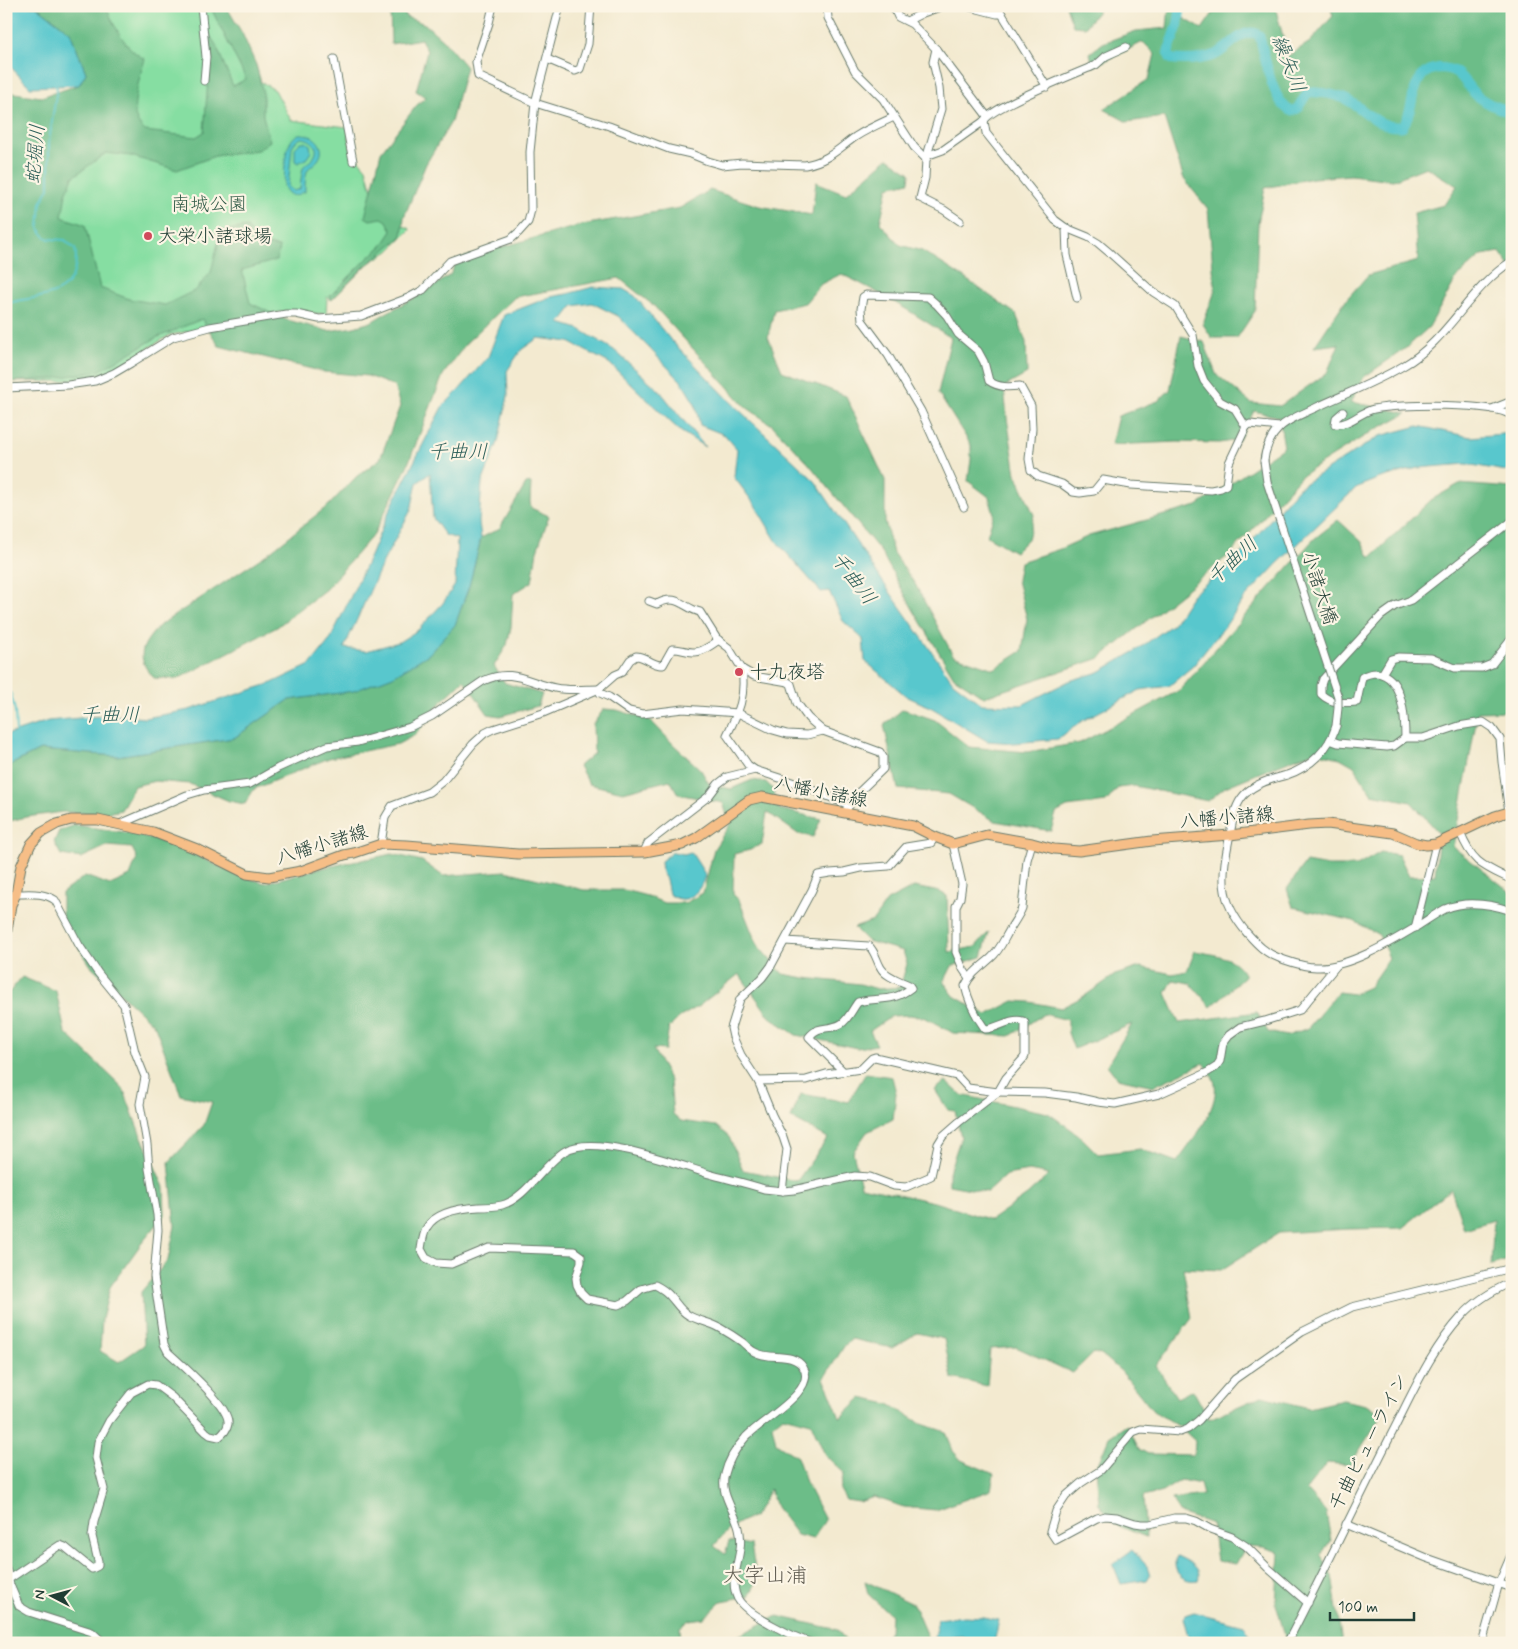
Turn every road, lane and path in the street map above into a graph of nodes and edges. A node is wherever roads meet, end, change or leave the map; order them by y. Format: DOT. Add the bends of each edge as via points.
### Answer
graph roads {
  1 [pos="201,6"];
  2 [pos="493,6"];
  3 [pos="560,6"];
  4 [pos="591,6"];
  5 [pos="827,6"];
  6 [pos="893,6"];
  7 [pos="944,6"];
  8 [pos="966,6"];
  9 [pos="997,6"];
  10 [pos="1002,14"];
  11 [pos="907,21"];
  12 [pos="1126,48"];
  13 [pos="936,49"];
  14 [pos="547,58"];
  15 [pos="334,59"];
  16 [pos="204,81"];
  17 [pos="1046,87"];
  18 [pos="535,103"];
  19 [pos="894,117"];
  20 [pos="985,118"];
  21 [pos="926,159"];
  22 [pos="353,161"];
  23 [pos="960,221"];
  24 [pos="1066,228"];
  25 [pos="1512,261"];
  26 [pos="1077,298"];
  27 [pos="6,388"];
  28 [pos="1512,400"];
  29 [pos="1491,410"];
  30 [pos="1343,412"];
  31 [pos="1512,416"];
  32 [pos="1246,427"];
  33 [pos="1280,427"];
  34 [pos="964,507"];
  35 [pos="1512,521"];
  36 [pos="649,601"];
  37 [pos="1512,638"];
  38 [pos="719,640"];
  39 [pos="742,669"];
  40 [pos="1382,674"];
  41 [pos="598,689"];
  42 [pos="738,713"];
  43 [pos="823,730"];
  44 [pos="1405,738"];
  45 [pos="1330,740"];
  46 [pos="755,770"];
  47 [pos="847,809"];
  48 [pos="1511,811"];
  49 [pos="120,824"];
  50 [pos="1460,832"];
  51 [pos="1230,835"];
  52 [pos="935,837"];
  53 [pos="1032,843"];
  54 [pos="381,844"];
  55 [pos="953,844"];
  56 [pos="1436,844"];
  57 [pos="644,852"];
  58 [pos="1512,880"];
  59 [pos="16,894"];
  60 [pos="9,905"];
  61 [pos="1512,911"];
  62 [pos="1415,928"];
  63 [pos="7,932"];
  64 [pos="785,941"];
  65 [pos="1337,965"];
  66 [pos="969,978"];
  67 [pos="843,1071"];
  68 [pos="758,1081"];
  69 [pos="998,1092"];
  70 [pos="782,1191"];
  71 [pos="1512,1268"];
  72 [pos="1512,1282"];
  73 [pos="1346,1524"];
  74 [pos="1512,1553"];
  75 [pos="6,1568"];
  76 [pos="8,1579"];
  77 [pos="1499,1583"];
  78 [pos="1512,1588"];
  79 [pos="1308,1602"];
  80 [pos="104,1643"];
  81 [pos="812,1643"];
  82 [pos="1286,1643"];
  83 [pos="1482,1643"];
  1 -- 16 [label="street" via="206,57"];
  2 -- 18 [label="street" via="476,62 478,76"];
  3 -- 14 [label="street"];
  4 -- 14 [label="street" via="588,44 580,69 575,71"];
  5 -- 19 [label="street" via="828,18 855,71 884,99"];
  6 -- 11 [label="street" via="898,17"];
  7 -- 11 [label="street"];
  8 -- 10 [label="street"];
  9 -- 10 [label="street"];
  10 -- 17 [label="street"];
  11 -- 13 [label="street"];
  12 -- 17 [label="street" via="1106,56 1096,66"];
  13 -- 20 [label="street"];
  13 -- 21 [label="street" via="933,62 941,109"];
  14 -- 18 [label="street"];
  15 -- 22 [label="street"];
  17 -- 20 [label="street"];
  18 -- 19 [label="street" via="722,165 813,163 834,154 856,136"];
  18 -- 27 [label="street" via="530,152 532,202 528,222 511,239 450,261 423,290 361,316 319,319 296,314 275,315 210,327 173,336 114,373 95,380 68,385"];
  19 -- 21 [label="street"];
  20 -- 21 [label="street"];
  20 -- 24 [label="street" via="986,133 1055,220"];
  21 -- 23 [label="street" via="920,198"];
  24 -- 26 [label="street" via="1067,254"];
  24 -- 32 [label="street" via="1098,243 1153,292 1175,306 1193,335 1204,381 1220,401 1235,409"];
  25 -- 33 [label="street" via="1474,294 1442,335 1417,358"];
  28 -- 29 [label="street"];
  29 -- 30 [label="street" via="1425,405 1388,407 1371,409 1335,424"];
  29 -- 31 [label="street"];
  32 -- 33 [label="street" via="1250,424"];
  32 -- 34 [label="street" via="1229,463 1226,485 1221,488 1132,485 1103,480 1094,491 1073,492 1031,470 1031,406 1020,386 1004,387 989,381 978,351 958,334 948,316 936,304 928,298 866,295 862,303 862,320 888,355 921,411"];
  33 -- 45 [label="street, 小諸大橋, bridge" via="1268,446 1264,461 1267,482 1338,697 1336,726"];
  35 -- 40 [label="street" via="1411,600 1381,616 1323,679 1321,694 1331,701 1357,702 1362,677"];
  36 -- 38 [label="street" via="657,604 665,600 678,602 700,612"];
  37 -- 40 [label="street" via="1492,664 1482,668 1455,668 1431,658 1398,657 1391,659"];
  38 -- 39 [label="street" via="729,648"];
  38 -- 41 [label="street" via="701,651 672,648 663,665 636,656 622,672"];
  39 -- 42 [label="street" via="743,696"];
  39 -- 43 [label="street" via="754,676 791,684 797,703"];
  40 -- 44 [label="street" via="1396,685 1405,718"];
  41 -- 42 [label="street" via="629,711 642,714 683,709"];
  41 -- 49 [label="street" via="557,689 518,677 491,677 410,727 358,742 327,746 250,784 187,795"];
  41 -- 54 [label="street" via="479,737 438,785 429,792 392,806"];
  42 -- 43 [label="street" via="787,734 807,735"];
  42 -- 46 [label="street" via="727,735"];
  43 -- 47 [label="street" via="880,752 883,757 881,773 857,794"];
  44 -- 45 [label="street" via="1387,747"];
  44 -- 48 [label="street" via="1423,738 1472,723 1483,722 1492,728 1500,739"];
  45 -- 51 [label="street" via="1309,764 1265,781 1244,795 1235,812"];
  46 -- 47 [label="street" via="798,784"];
  46 -- 57 [label="street" via="727,777 709,796 648,843"];
  47 -- 52 [label="main road, 八幡小諸線" via="913,826"];
  47 -- 57 [label="main road, 八幡小諸線" via="762,797 749,800 682,845"];
  48 -- 50 [label="main road"];
  49 -- 54 [label="main road, 八幡小諸線" via="176,840 247,874 269,877 301,871"];
  49 -- 59 [label="main road, 八幡小諸線" via="71,820 41,833 21,866"];
  50 -- 56 [label="main road"];
  50 -- 58 [label="street" via="1468,852 1475,859"];
  51 -- 53 [label="main road, 八幡小諸線" via="1079,851"];
  51 -- 56 [label="main road, 八幡小諸線" via="1328,824 1373,829 1416,843"];
  51 -- 65 [label="street" via="1224,890 1242,927 1270,955 1316,967"];
  52 -- 55 [label="main road, 八幡小諸線"];
  52 -- 64 [label="street" via="931,843 906,847 889,866 818,875"];
  53 -- 55 [label="main road, 八幡小諸線" via="987,835"];
  53 -- 66 [label="street" via="1020,915 1002,946"];
  54 -- 57 [label="main road, 八幡小諸線" via="518,854"];
  55 -- 66 [label="street" via="962,884 956,906 956,952"];
  56 -- 62 [label="street"];
  59 -- 60 [label="main road, 八幡小諸線"];
  59 -- 76 [label="street" via="48,895 55,900 79,945 124,1005 145,1077 140,1104 157,1215 154,1277 164,1344 168,1352 207,1389 229,1422 219,1437 210,1435 172,1396 156,1385 148,1384 131,1393 109,1421 98,1442 96,1458 104,1489 92,1536 98,1566 92,1569 60,1546"];
  60 -- 63 [label="main road, 八幡小諸線"];
  61 -- 62 [label="street" via="1474,903 1462,905 1446,909"];
  62 -- 65 [label="street"];
  64 -- 67 [label="street" via="869,946 885,974 910,985 903,994 888,999 858,1002 840,1025 814,1031 809,1038"];
  64 -- 68 [label="street" via="762,978 740,999 730,1028 741,1055"];
  65 -- 69 [label="street" via="1300,1010 1240,1027 1223,1043 1216,1067 1159,1094 1114,1104 1076,1096"];
  66 -- 69 [label="street" via="965,986 969,1003 985,1029 1020,1019 1025,1023 1024,1056"];
  67 -- 68 [label="street" via="806,1080"];
  67 -- 69 [label="street" via="861,1069 872,1058 882,1057 957,1076 968,1088"];
  68 -- 70 [label="street" via="787,1149"];
  69 -- 70 [label="street" via="943,1136 931,1176 914,1185 906,1188 855,1176"];
  70 -- 81 [label="street" via="764,1189 622,1148 572,1148 563,1152 508,1203 464,1209 433,1220 421,1249 426,1258 436,1263 451,1264 489,1248 574,1251 581,1256 577,1285 587,1299 618,1305 627,1302 641,1289 655,1284 688,1315 718,1327 757,1353 790,1358 804,1367 806,1376 801,1389 792,1400 758,1425 734,1453 724,1475 724,1488 741,1535 734,1592 740,1602 762,1619"];
  71 -- 79 [label="street" via="1352,1307 1302,1332 1235,1379 1188,1429 1180,1432 1141,1429 1132,1432 1102,1470 1066,1496 1056,1511 1050,1531 1056,1540 1105,1516 1142,1524 1186,1518 1246,1546"];
  72 -- 73 [label="street, 千曲ビューライン" via="1474,1304 1437,1348"];
  73 -- 77 [label="street" via="1427,1558"];
  73 -- 79 [label="street, 千曲ビューライン"];
  74 -- 77 [label="street"];
  75 -- 76 [label="street"];
  76 -- 80 [label="street" via="19,1606 92,1632"];
  77 -- 78 [label="street"];
  77 -- 83 [label="street"];
  79 -- 82 [label="street, 千曲ビューライン"];
}
